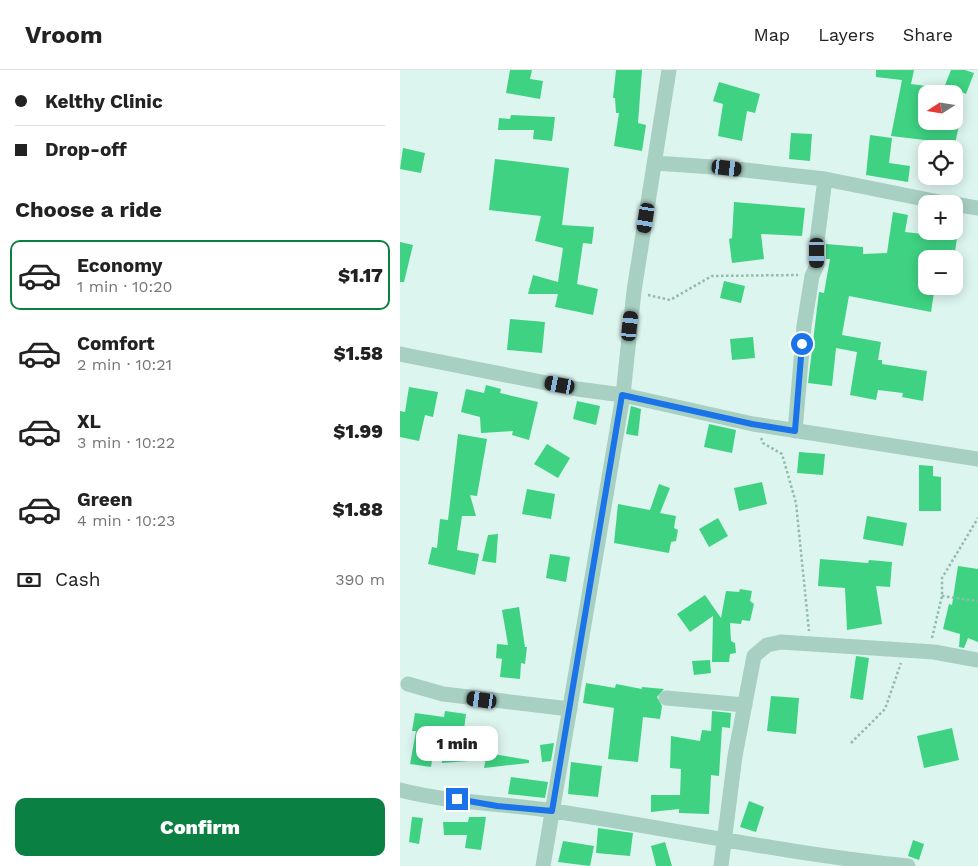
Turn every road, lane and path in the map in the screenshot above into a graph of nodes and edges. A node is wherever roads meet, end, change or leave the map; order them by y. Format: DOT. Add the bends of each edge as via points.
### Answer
graph roads {
  1 [pos="669,70"];
  2 [pos="654,163"];
  3 [pos="825,179"];
  4 [pos="918,198"];
  5 [pos="963,206"];
  6 [pos="978,208"];
  7 [pos="812,276"];
  8 [pos="634,291"];
  9 [pos="400,354"];
  10 [pos="622,395"];
  11 [pos="752,424"];
  12 [pos="795,431"];
  13 [pos="978,459"];
  14 [pos="978,518"];
  15 [pos="942,596"];
  16 [pos="978,601"];
  17 [pos="810,644"];
  18 [pos="906,650"];
  19 [pos="929,652"];
  20 [pos="978,660"];
  21 [pos="408,684"];
  22 [pos="666,698"];
  23 [pos="745,705"];
  24 [pos="570,710"];
  25 [pos="851,742"];
  26 [pos="400,790"];
  27 [pos="552,811"];
  28 [pos="723,839"];
  29 [pos="888,865"];
  30 [pos="543,866"];
  31 [pos="721,866"];
  32 [pos="908,866"];
  1 -- 2 [label="street"];
  2 -- 3 [label="street"];
  2 -- 8 [label="street"];
  3 -- 4 [label="street"];
  3 -- 7 [label="street" via="817,265"];
  5 -- 6 [label="street"];
  7 -- 8 [label="path" via="712,276 670,300"];
  7 -- 12 [label="street" via="804,326"];
  8 -- 10 [label="street"];
  9 -- 10 [label="street"];
  10 -- 11 [label="street"];
  10 -- 24 [label="street"];
  11 -- 12 [label="street"];
  11 -- 17 [label="path" via="763,443 782,454 796,503"];
  12 -- 13 [label="street"];
  14 -- 15 [label="path" via="942,578"];
  15 -- 16 [label="path"];
  15 -- 19 [label="path"];
  17 -- 18 [label="street"];
  17 -- 23 [label="street" via="781,642 767,646 754,656"];
  18 -- 19 [label="street"];
  18 -- 25 [label="path" via="885,709"];
  19 -- 20 [label="street"];
  21 -- 24 [label="street" via="443,694"];
  22 -- 23 [label="street"];
  23 -- 28 [label="street"];
  24 -- 27 [label="street"];
  26 -- 27 [label="street" via="497,806"];
  27 -- 28 [label="street"];
  27 -- 30 [label="street"];
  28 -- 29 [label="street"];
  28 -- 31 [label="street"];
  29 -- 32 [label="street"];
}
